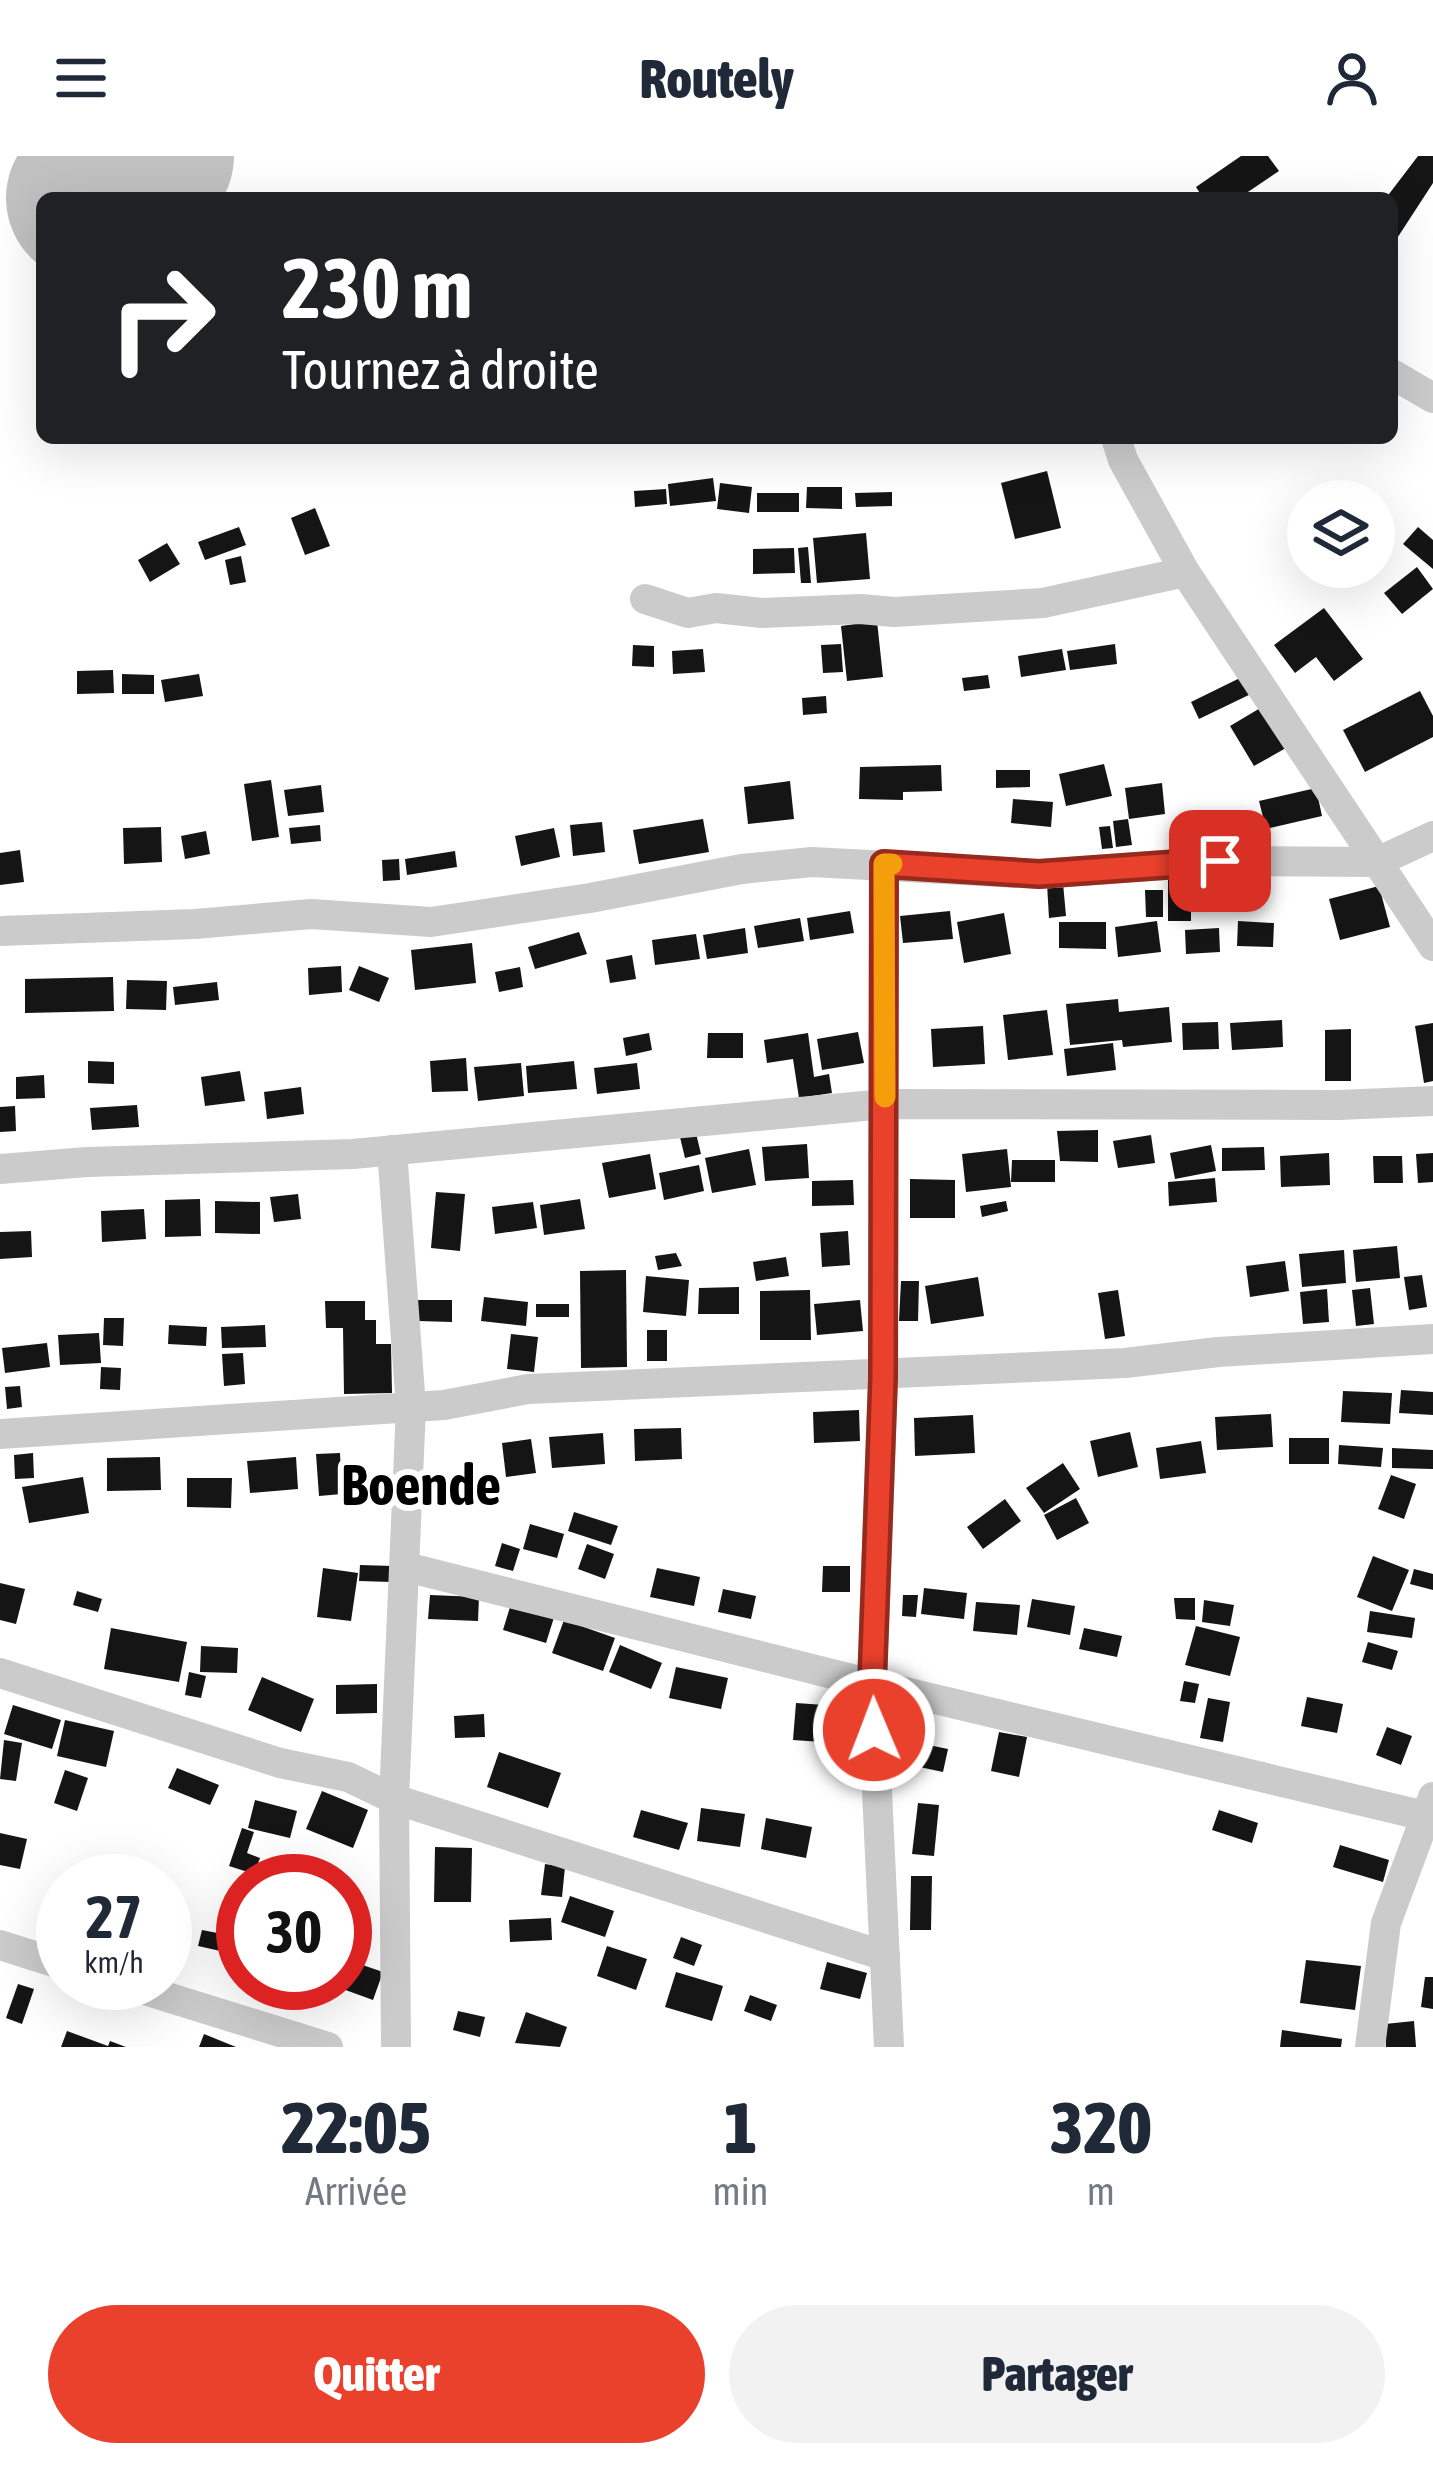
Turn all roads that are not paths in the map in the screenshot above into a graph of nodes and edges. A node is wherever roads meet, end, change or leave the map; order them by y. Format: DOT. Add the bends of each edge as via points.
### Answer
graph roads {
  1 [pos="1398,378"];
  2 [pos="1433,398"];
  3 [pos="1118,444"];
  4 [pos="1185,572"];
  5 [pos="645,599"];
  6 [pos="1433,836"];
  7 [pos="1377,862"];
  8 [pos="884,864"];
  9 [pos="0,931"];
  10 [pos="1433,946"];
  11 [pos="1433,1101"];
  12 [pos="885,1104"];
  13 [pos="392,1150"];
  14 [pos="0,1168"];
  15 [pos="1433,1339"];
  16 [pos="883,1372"];
  17 [pos="411,1407"];
  18 [pos="0,1434"];
  19 [pos="406,1567"];
  20 [pos="0,1673"];
  21 [pos="872,1684"];
  22 [pos="394,1799"];
  23 [pos="1432,1811"];
  24 [pos="0,1945"];
  25 [pos="36,1956"];
  26 [pos="885,1957"];
  27 [pos="192,2005"];
  28 [pos="328,2047"];
  29 [pos="396,2047"];
  30 [pos="889,2047"];
  31 [pos="1370,2047"];
  1 -- 2 [label="street"];
  3 -- 4 [label="street"];
  4 -- 5 [label="street" via="1043,603 894,612 688,613"];
  4 -- 7 [label="street"];
  6 -- 7 [label="street"];
  7 -- 8 [label="street" via="1220,861 1039,874"];
  7 -- 10 [label="street"];
  8 -- 9 [label="street" via="742,869 430,922 311,914"];
  8 -- 12 [label="street"];
  11 -- 12 [label="street"];
  12 -- 13 [label="street"];
  12 -- 16 [label="street"];
  13 -- 14 [label="street"];
  13 -- 17 [label="street"];
  15 -- 16 [label="street"];
  16 -- 17 [label="street" via="528,1389"];
  16 -- 21 [label="street"];
  17 -- 18 [label="street"];
  17 -- 19 [label="street"];
  19 -- 21 [label="street"];
  19 -- 22 [label="street"];
  20 -- 22 [label="street" via="280,1763 348,1777"];
  21 -- 23 [label="street"];
  21 -- 26 [label="street"];
  22 -- 26 [label="street"];
  22 -- 29 [label="street"];
  23 -- 31 [label="street" via="1386,1923"];
  24 -- 25 [label="street"];
  26 -- 30 [label="street"];
  27 -- 28 [label="street"];
}
